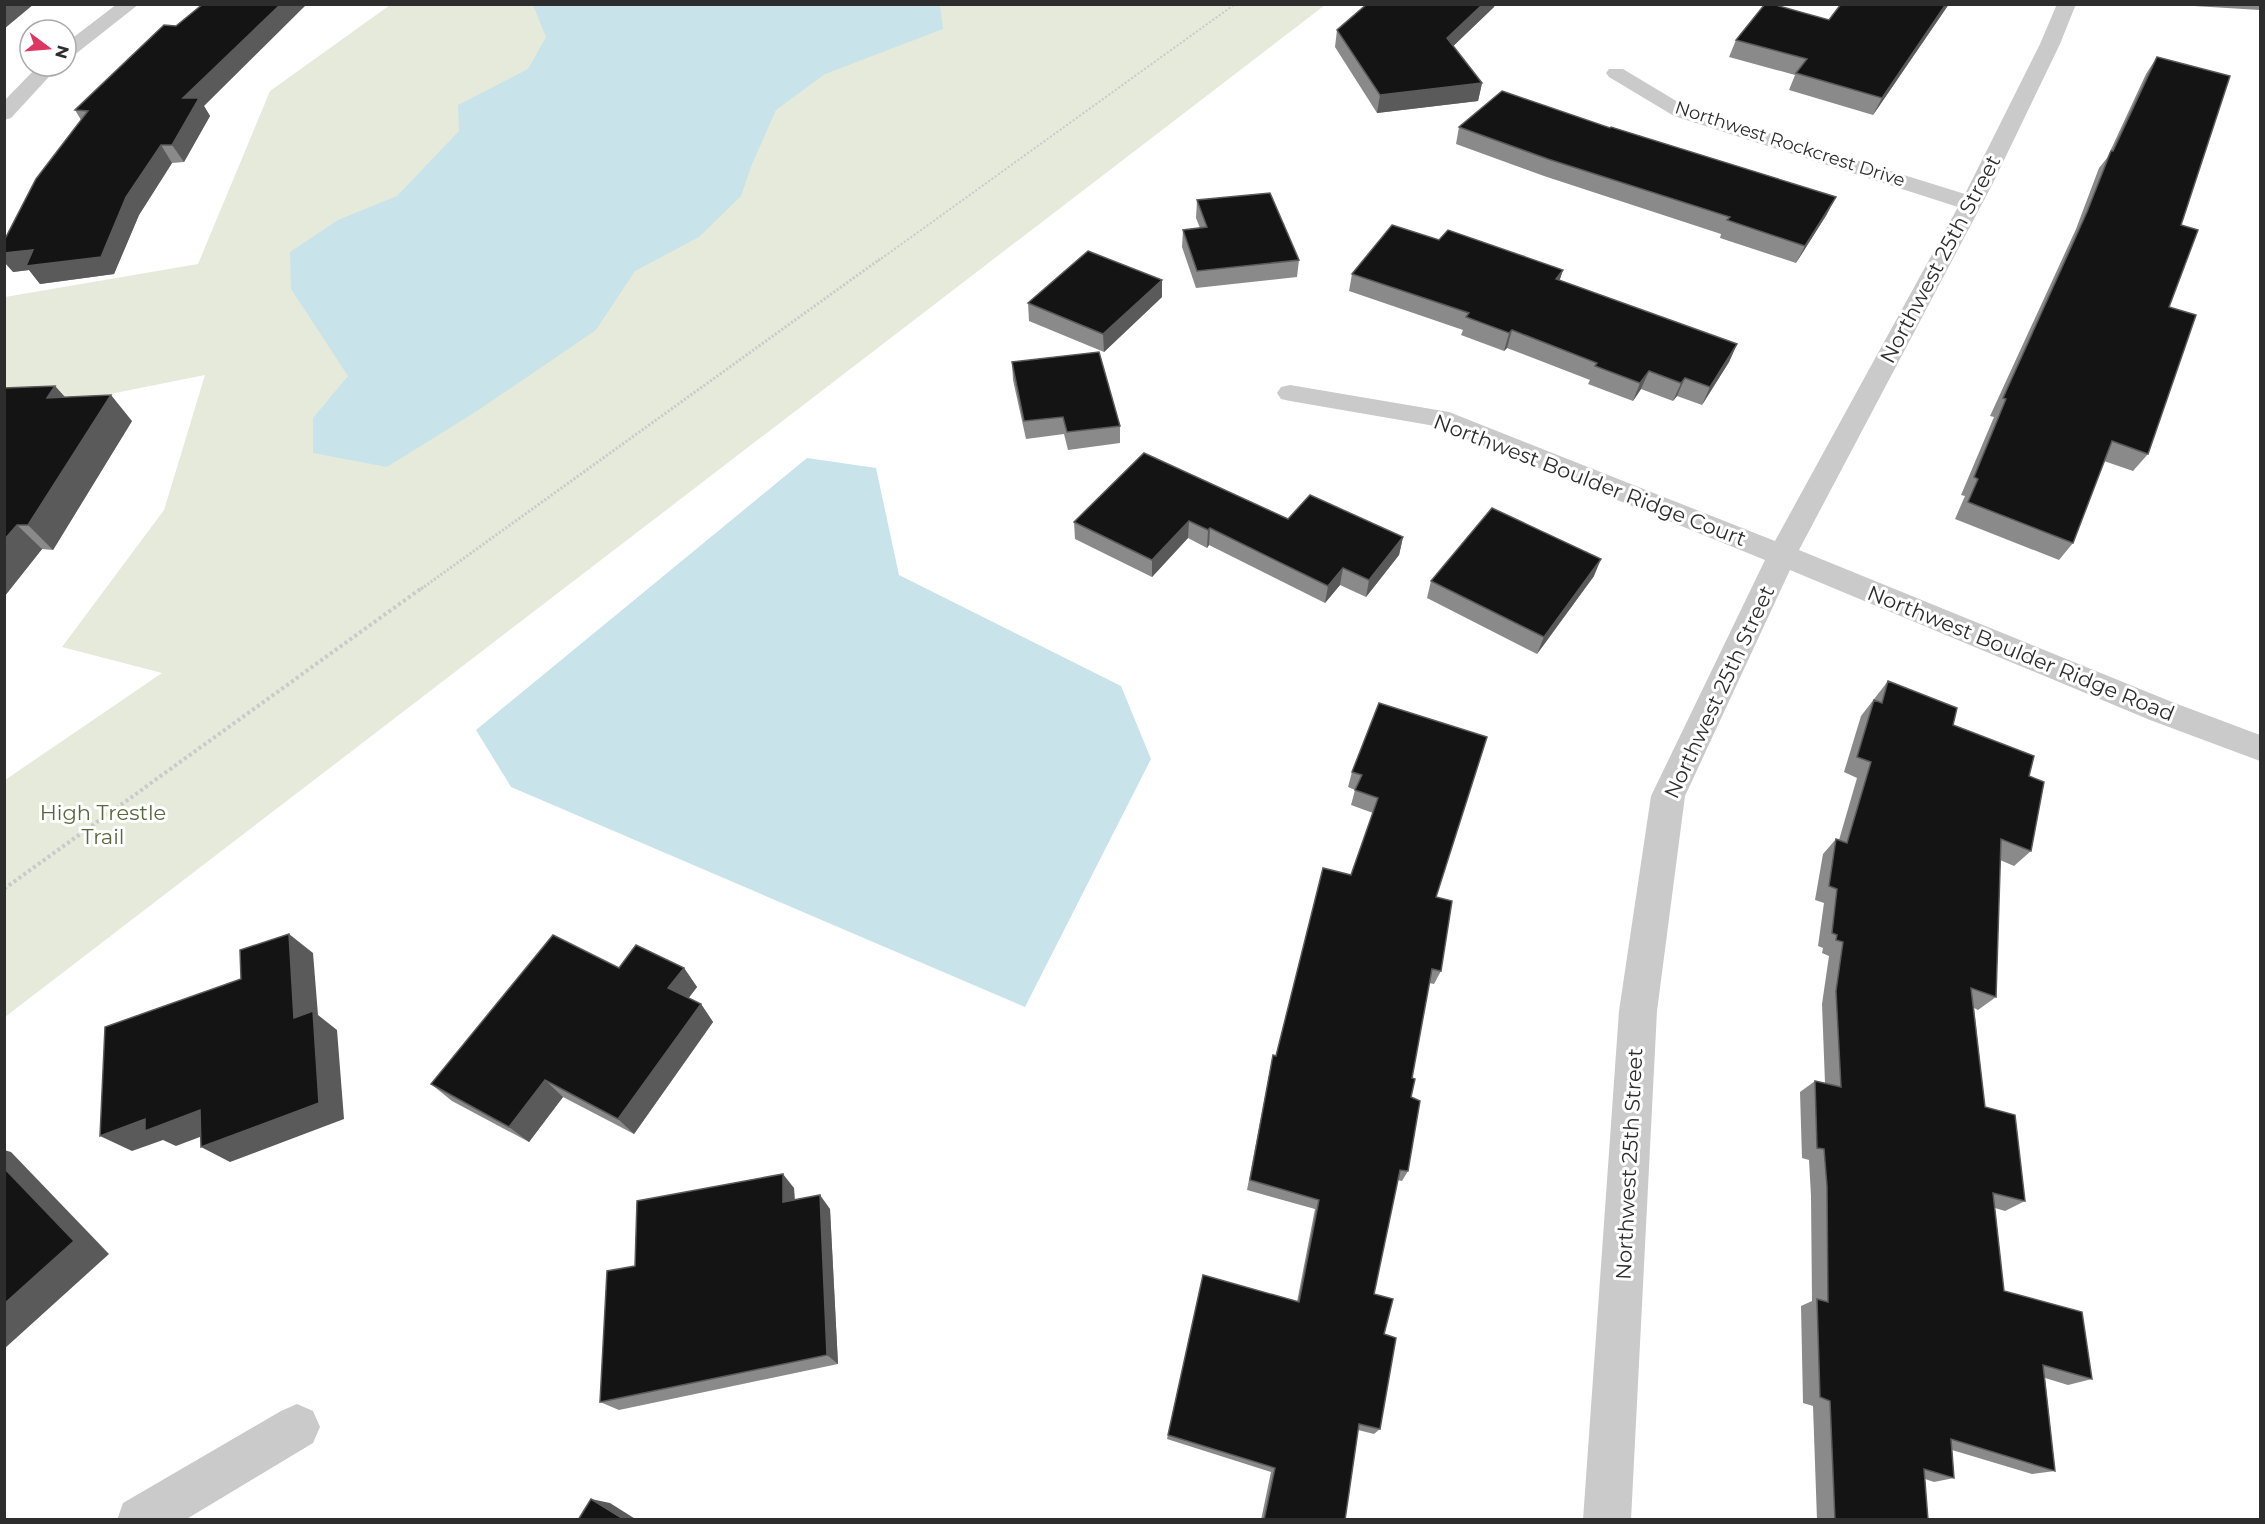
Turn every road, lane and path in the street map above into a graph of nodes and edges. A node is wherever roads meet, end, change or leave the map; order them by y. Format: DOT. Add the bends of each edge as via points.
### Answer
graph roads {
  1 [pos="130,4"];
  2 [pos="1235,4"];
  3 [pos="2067,4"];
  4 [pos="78,43"];
  5 [pos="1616,73"];
  6 [pos="38,78"];
  7 [pos="4,114"];
  8 [pos="1970,203"];
  9 [pos="1290,393"];
  10 [pos="1782,555"];
  11 [pos="2260,748"];
  12 [pos="4,889"];
  13 [pos="297,1427"];
  14 [pos="140,1520"];
  15 [pos="1608,1520"];
  1 -- 4 [label="street"];
  2 -- 12 [label="path"];
  3 -- 8 [label="street, Northwest 25th Street"];
  5 -- 8 [label="street, Northwest Rockcrest Drive" via="1681,112"];
  6 -- 7 [label="street"];
  8 -- 10 [label="street, Northwest 25th Street"];
  9 -- 10 [label="street, Northwest Boulder Ridge Court" via="1440,418"];
  10 -- 11 [label="street, Northwest Boulder Ridge Road"];
  10 -- 15 [label="street, Northwest 25th Street" via="1668,796 1638,1011"];
  13 -- 14 [label="street"];
}
